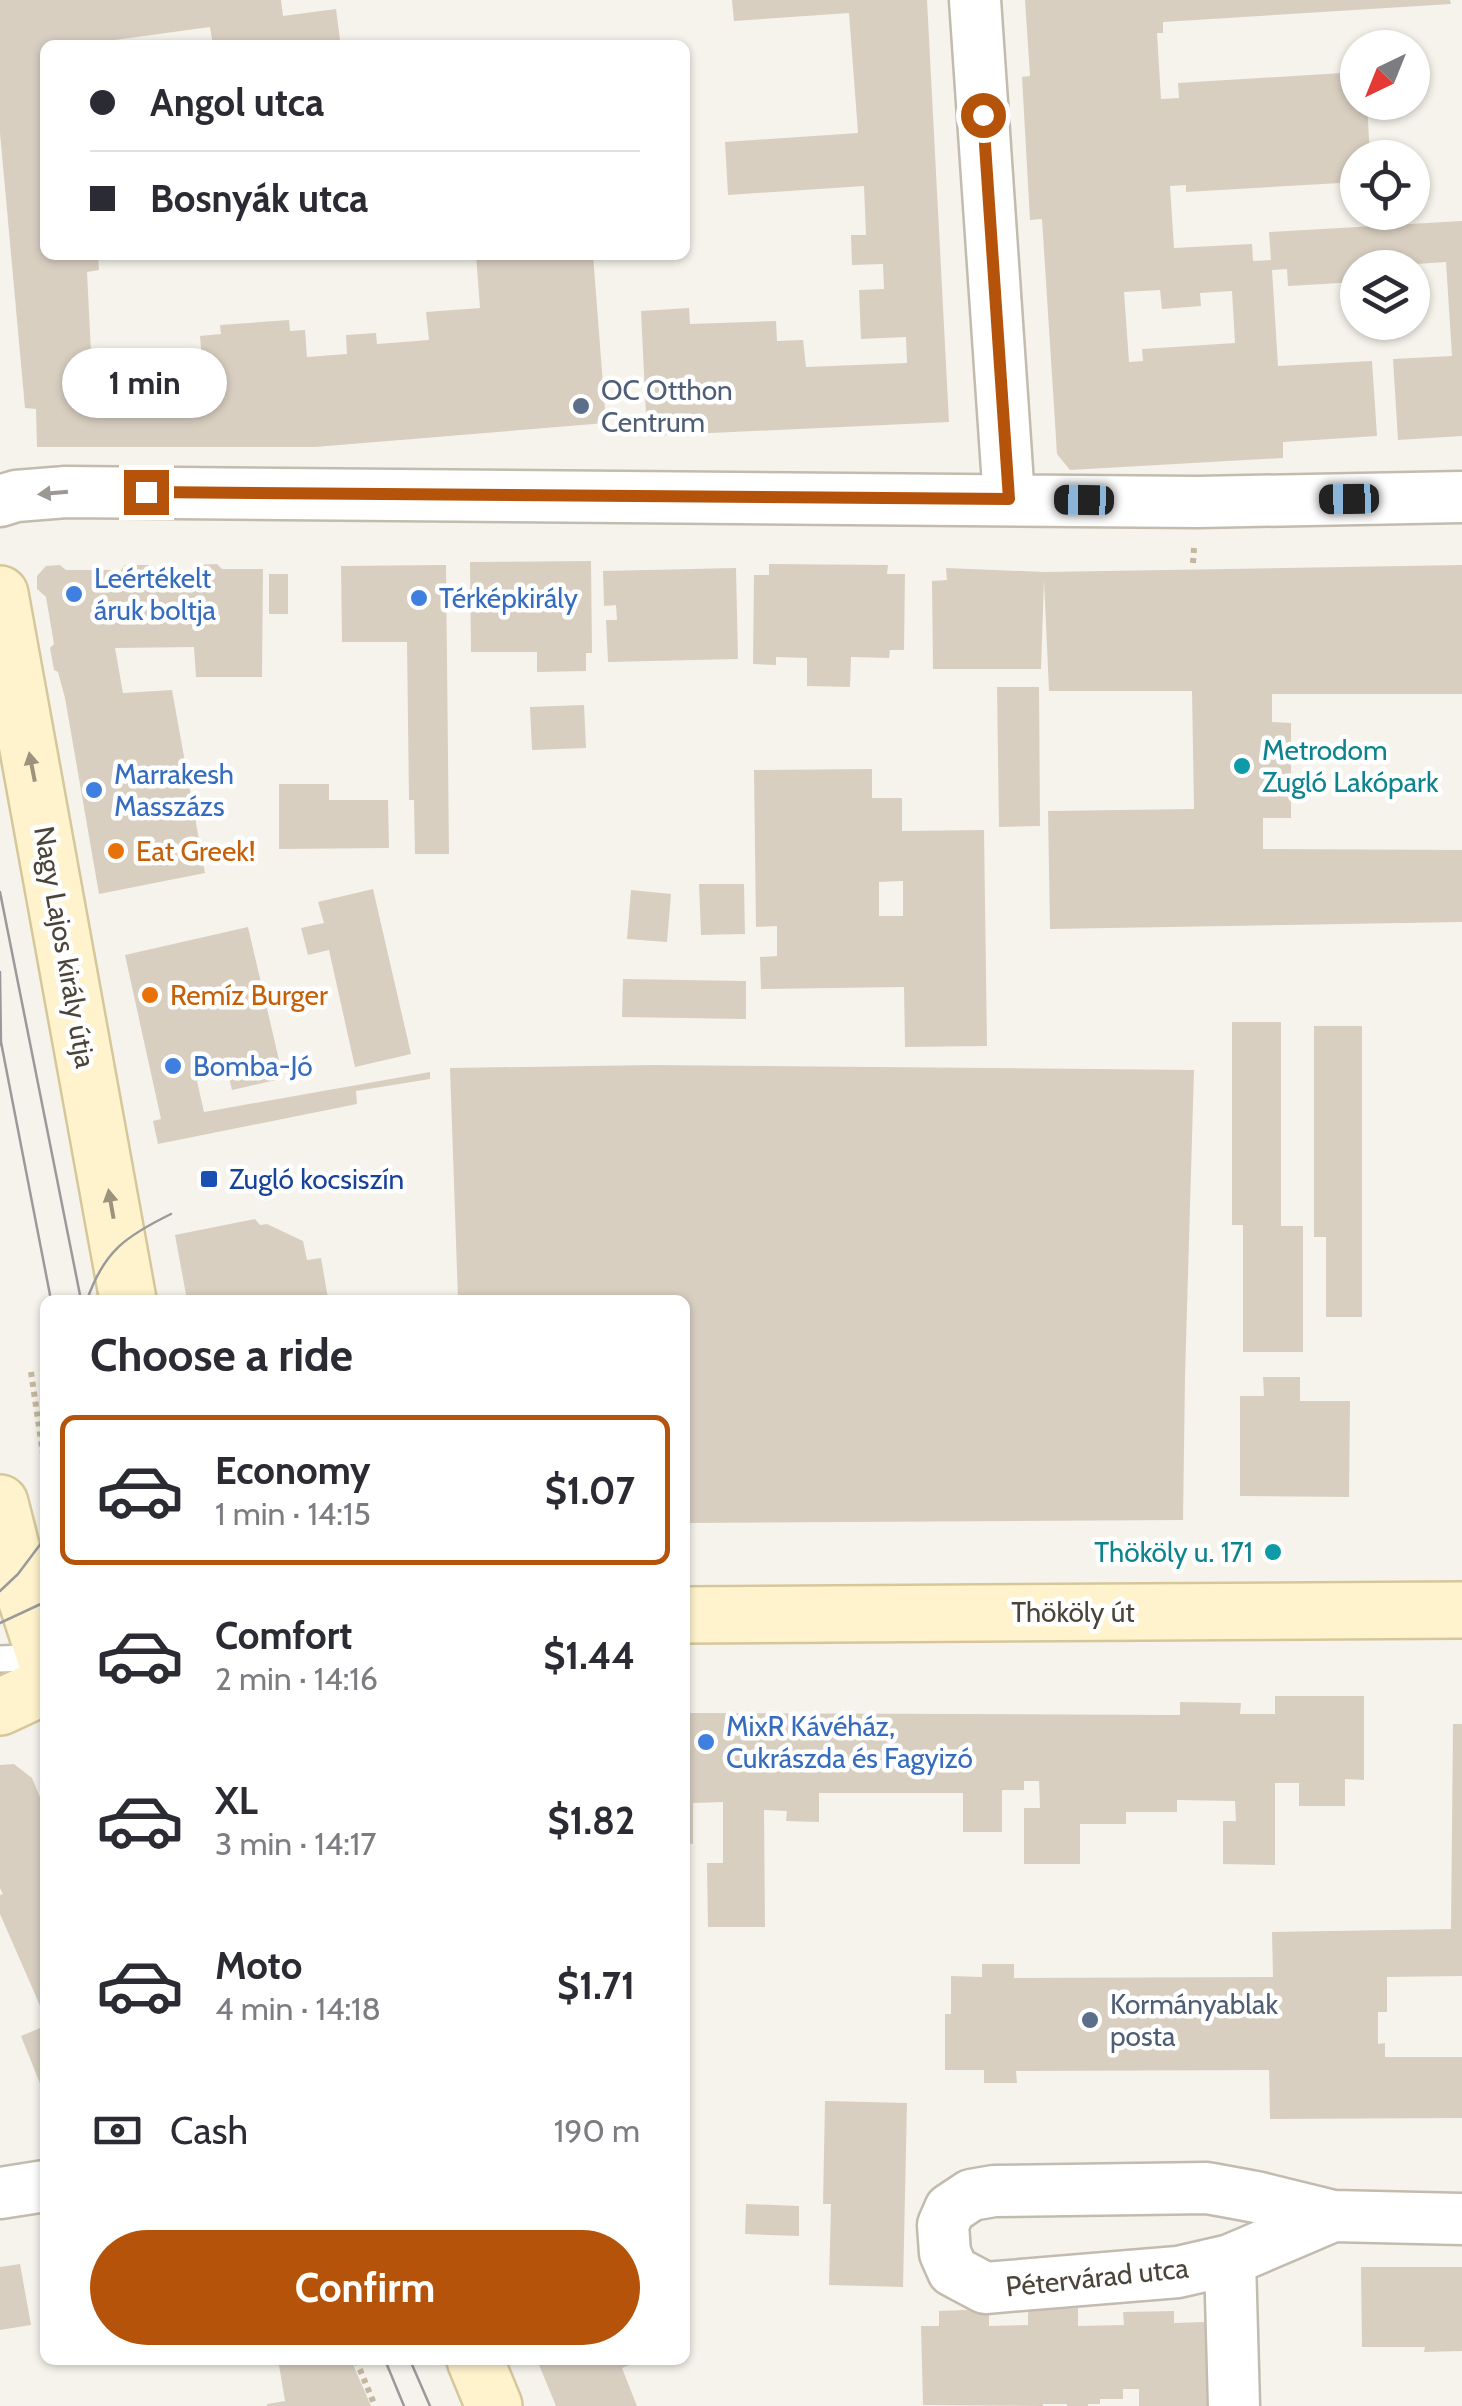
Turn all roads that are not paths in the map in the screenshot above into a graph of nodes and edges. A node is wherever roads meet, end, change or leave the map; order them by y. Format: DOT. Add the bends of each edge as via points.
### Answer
graph roads {
  1 [pos="975,0"];
  2 [pos="1462,497"];
  3 [pos="1009,499"];
  4 [pos="0,501"];
  5 [pos="0,594"];
  6 [pos="5,644"];
  7 [pos="127,1295"];
  8 [pos="0,1503"];
  9 [pos="1462,1610"];
  10 [pos="29,1611"];
  11 [pos="690,1615"];
  12 [pos="0,1659"];
  13 [pos="40,1689"];
  14 [pos="0,1707"];
  15 [pos="40,2187"];
  16 [pos="0,2193"];
  17 [pos="1333,2216"];
  18 [pos="1462,2219"];
  19 [pos="1230,2260"];
  20 [pos="477,2365"];
  21 [pos="494,2406"];
  22 [pos="1234,2406"];
  1 -- 3 [label="street"];
  2 -- 3 [label="street"];
  3 -- 4 [label="street, one-way" via="80,492"];
  5 -- 6 [label="main road, Nagy Lajos király útja"];
  7 -- 6 [label="main road, Nagy Lajos király útja, one-way"];
  8 -- 10 [label="main road"];
  9 -- 11 [label="main road, Thököly út"];
  10 -- 12 [label="lane"];
  13 -- 14 [label="main road"];
  15 -- 16 [label="street"];
  17 -- 18 [label="street, Pétervárad utca"];
  17 -- 19 [label="street, Pétervárad utca"];
  17 -- 19 [label="street, Pétervárad utca" via="1207,2188 994,2191 970,2195 943,2225 953,2272 985,2288 1178,2272"];
  19 -- 22 [label="street"];
  20 -- 21 [label="main road"];
}
